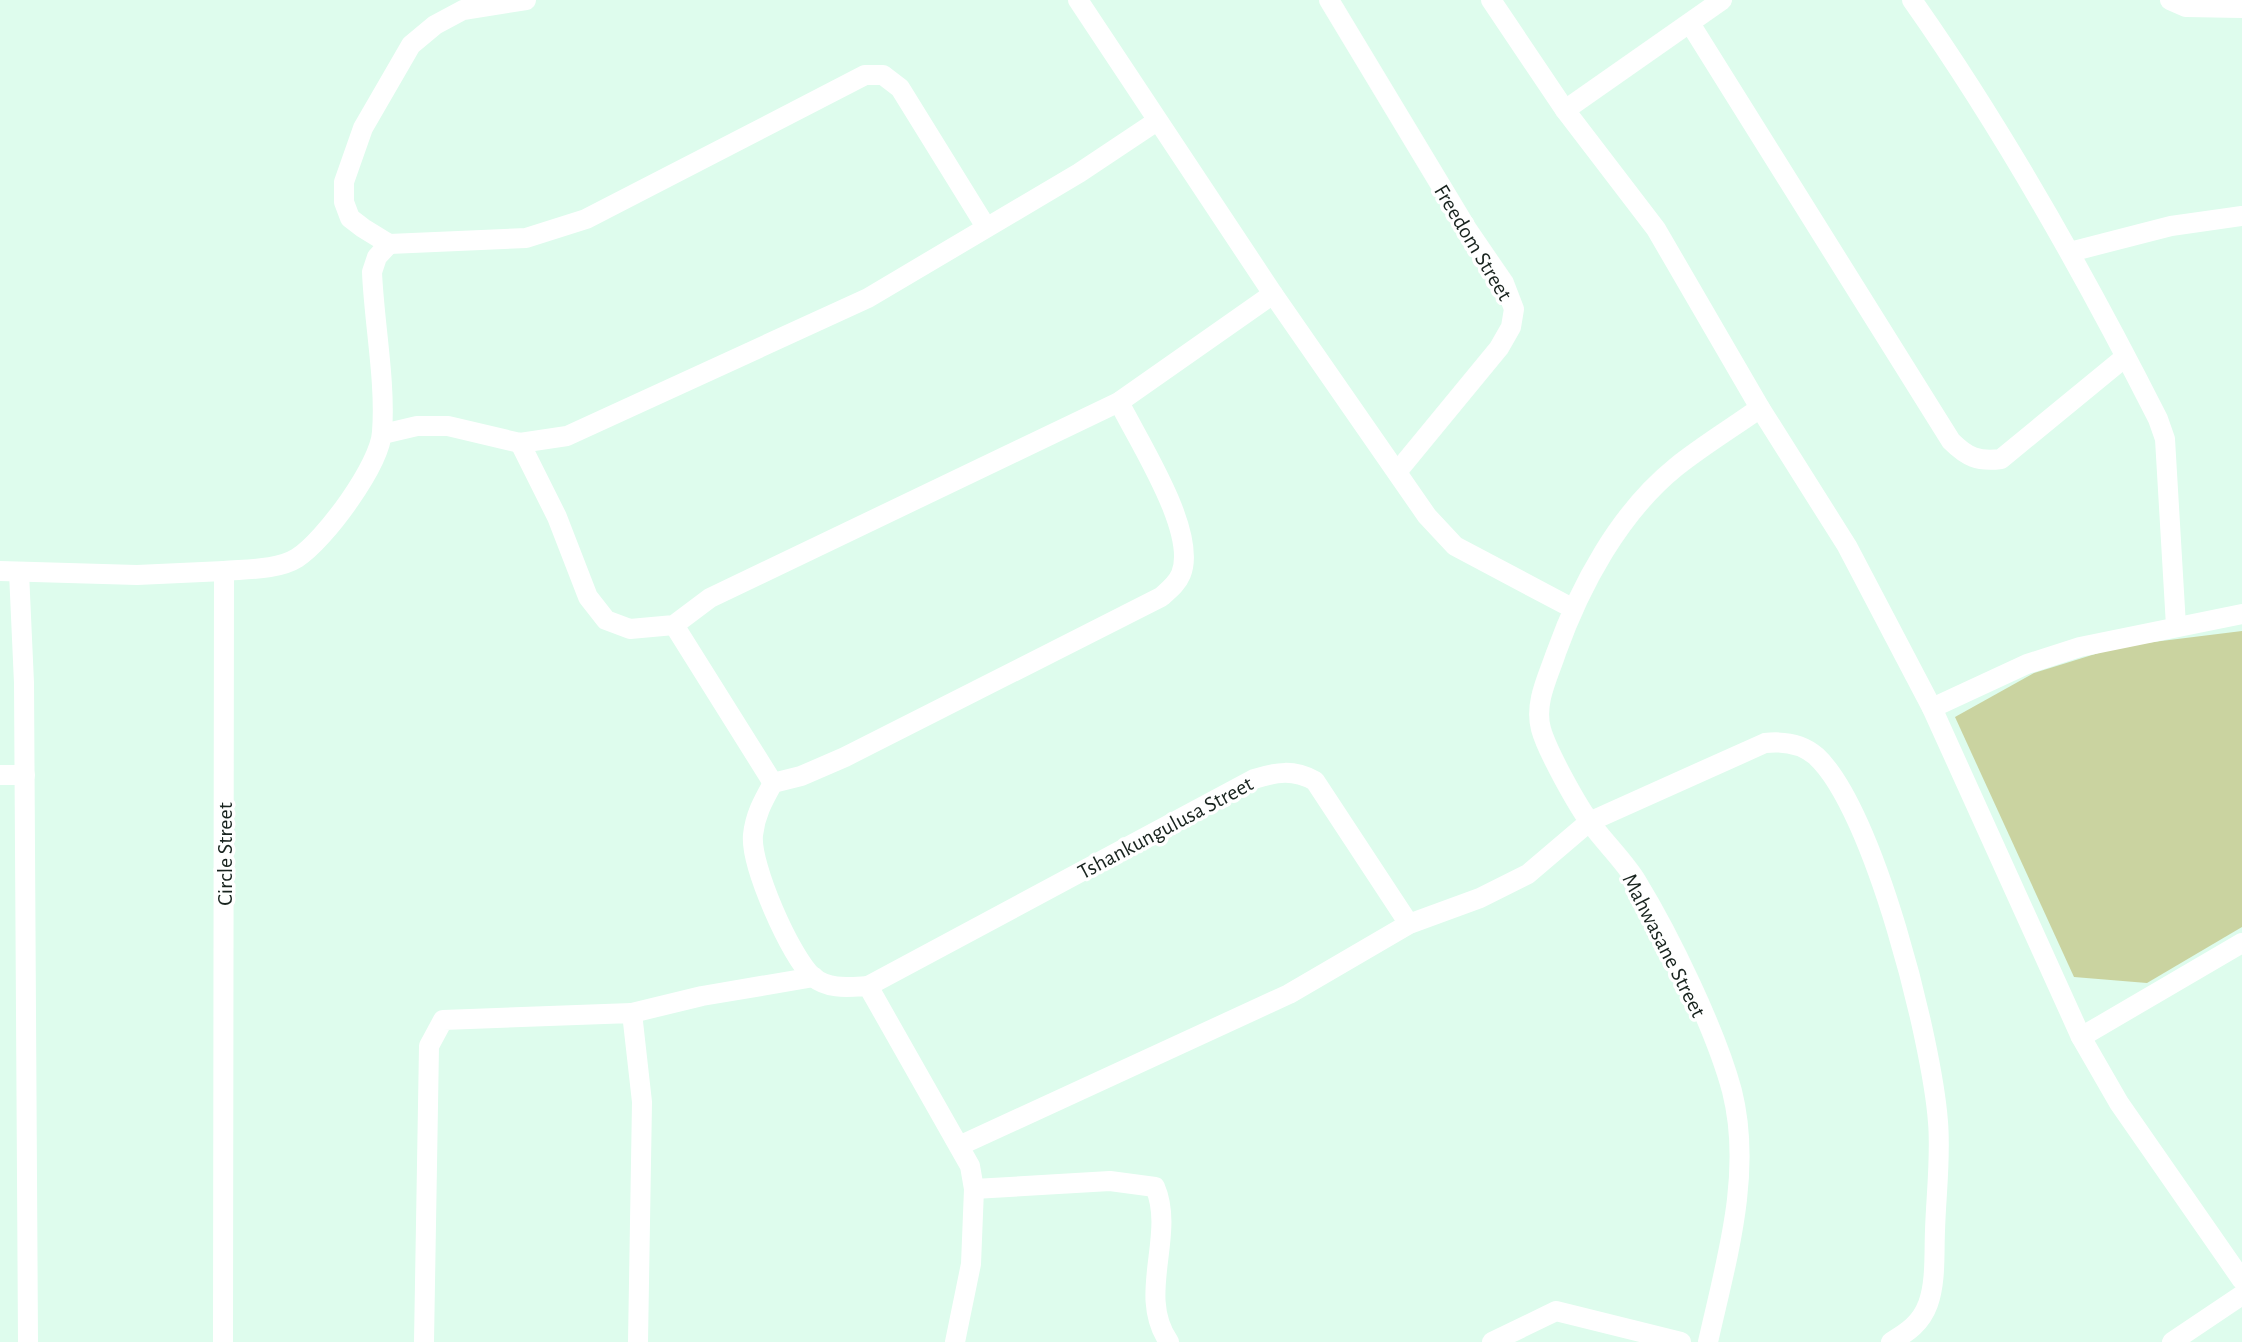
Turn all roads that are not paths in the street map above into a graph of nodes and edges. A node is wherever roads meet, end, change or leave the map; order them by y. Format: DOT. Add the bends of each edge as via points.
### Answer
graph roads {
  1 [pos="526,0"];
  2 [pos="1078,0"];
  3 [pos="1329,0"];
  4 [pos="1491,0"];
  5 [pos="1721,0"];
  6 [pos="1912,0"];
  7 [pos="2170,0"];
  8 [pos="2242,8"];
  9 [pos="1691,25"];
  10 [pos="1565,110"];
  11 [pos="1157,121"];
  12 [pos="2242,216"];
  13 [pos="986,227"];
  14 [pos="389,244"];
  15 [pos="2070,252"];
  16 [pos="1273,294"];
  17 [pos="2124,358"];
  18 [pos="1119,402"];
  19 [pos="1760,408"];
  20 [pos="383,434"];
  21 [pos="520,443"];
  22 [pos="1397,472"];
  23 [pos="10,571"];
  24 [pos="224,571"];
  25 [pos="1572,608"];
  26 [pos="2242,614"];
  27 [pos="674,625"];
  28 [pos="2176,626"];
  29 [pos="1932,708"];
  30 [pos="0,775"];
  31 [pos="25,775"];
  32 [pos="773,783"];
  33 [pos="1589,822"];
  34 [pos="1409,924"];
  35 [pos="2242,943"];
  36 [pos="814,977"];
  37 [pos="868,986"];
  38 [pos="632,1013"];
  39 [pos="2081,1037"];
  40 [pos="961,1145"];
  41 [pos="974,1189"];
  42 [pos="2242,1280"];
  43 [pos="2242,1295"];
  44 [pos="28,1342"];
  45 [pos="223,1342"];
  46 [pos="424,1342"];
  47 [pos="638,1342"];
  48 [pos="955,1342"];
  49 [pos="1169,1342"];
  50 [pos="1492,1342"];
  51 [pos="1681,1342"];
  52 [pos="1708,1342"];
  53 [pos="1891,1342"];
  54 [pos="2172,1342"];
  1 -- 14 [label="street" via="463,10 435,25 411,45 387,83 363,128 344,182 344,202 350,218"];
  2 -- 11 [label="street"];
  3 -- 22 [label="street, Freedom Street" via="1504,283 1514,309 1499,348"];
  4 -- 10 [label="street"];
  5 -- 9 [label="street"];
  6 -- 15 [label="street" via="1960,68"];
  7 -- 8 [label="street" via="2186,7"];
  9 -- 10 [label="street"];
  9 -- 17 [label="street" via="1965,456 2001,459"];
  10 -- 19 [label="street" via="1656,229"];
  11 -- 13 [label="street"];
  11 -- 16 [label="street"];
  12 -- 15 [label="street" via="2171,226"];
  13 -- 14 [label="street" via="900,88 883,75 865,75 586,219 526,238"];
  13 -- 21 [label="street" via="868,298 787,338 567,436"];
  14 -- 20 [label="street" via="372,272"];
  15 -- 17 [label="street"];
  16 -- 18 [label="street"];
  16 -- 22 [label="street"];
  17 -- 28 [label="street" via="2165,439"];
  18 -- 27 [label="street" via="710,598"];
  18 -- 32 [label="street" via="1180,525 1182,572 1174,585 1161,597 845,757"];
  19 -- 25 [label="street, Mahwasane Street" via="1675,468 1643,499"];
  19 -- 29 [label="street" via="1847,546"];
  20 -- 21 [label="street" via="448,426"];
  20 -- 24 [label="street" via="358,486 296,559"];
  21 -- 27 [label="street" via="588,597 606,620 630,629"];
  22 -- 25 [label="street" via="1455,546"];
  23 -- 24 [label="street"];
  23 -- 31 [label="street"];
  24 -- 45 [label="street, Circle Street"];
  25 -- 33 [label="street, Mahwasane Street" via="1539,700 1541,728"];
  26 -- 28 [label="street"];
  27 -- 32 [label="street"];
  28 -- 29 [label="street" via="2027,664"];
  29 -- 39 [label="street"];
  30 -- 31 [label="street"];
  31 -- 44 [label="street"];
  32 -- 36 [label="street" via="756,815 755,867"];
  33 -- 34 [label="street" via="1528,874"];
  33 -- 52 [label="street, Mahwasane Street" via="1636,880 1698,1004 1732,1092 1740,1158 1735,1221"];
  33 -- 53 [label="street" via="1765,743 1781,741 1817,757 1843,794 1872,849 1927,1048 1938,1121 1928,1303 1915,1327"];
  34 -- 37 [label="street, Tshankungulusa Street" via="1315,781 1299,772 1278,772 1254,779"];
  34 -- 40 [label="street" via="1289,994"];
  35 -- 39 [label="street"];
  36 -- 37 [label="street" via="836,988"];
  36 -- 38 [label="street"];
  37 -- 40 [label="street"];
  38 -- 46 [label="street" via="443,1020 429,1046"];
  38 -- 47 [label="street" via="642,1102"];
  39 -- 42 [label="street" via="2119,1103"];
  40 -- 41 [label="street"];
  41 -- 48 [label="street" via="971,1264"];
  41 -- 49 [label="street" via="1110,1181 1155,1187 1163,1205 1155,1303 1158,1326"];
  43 -- 54 [label="street"];
  50 -- 51 [label="street" via="1556,1311"];
}
